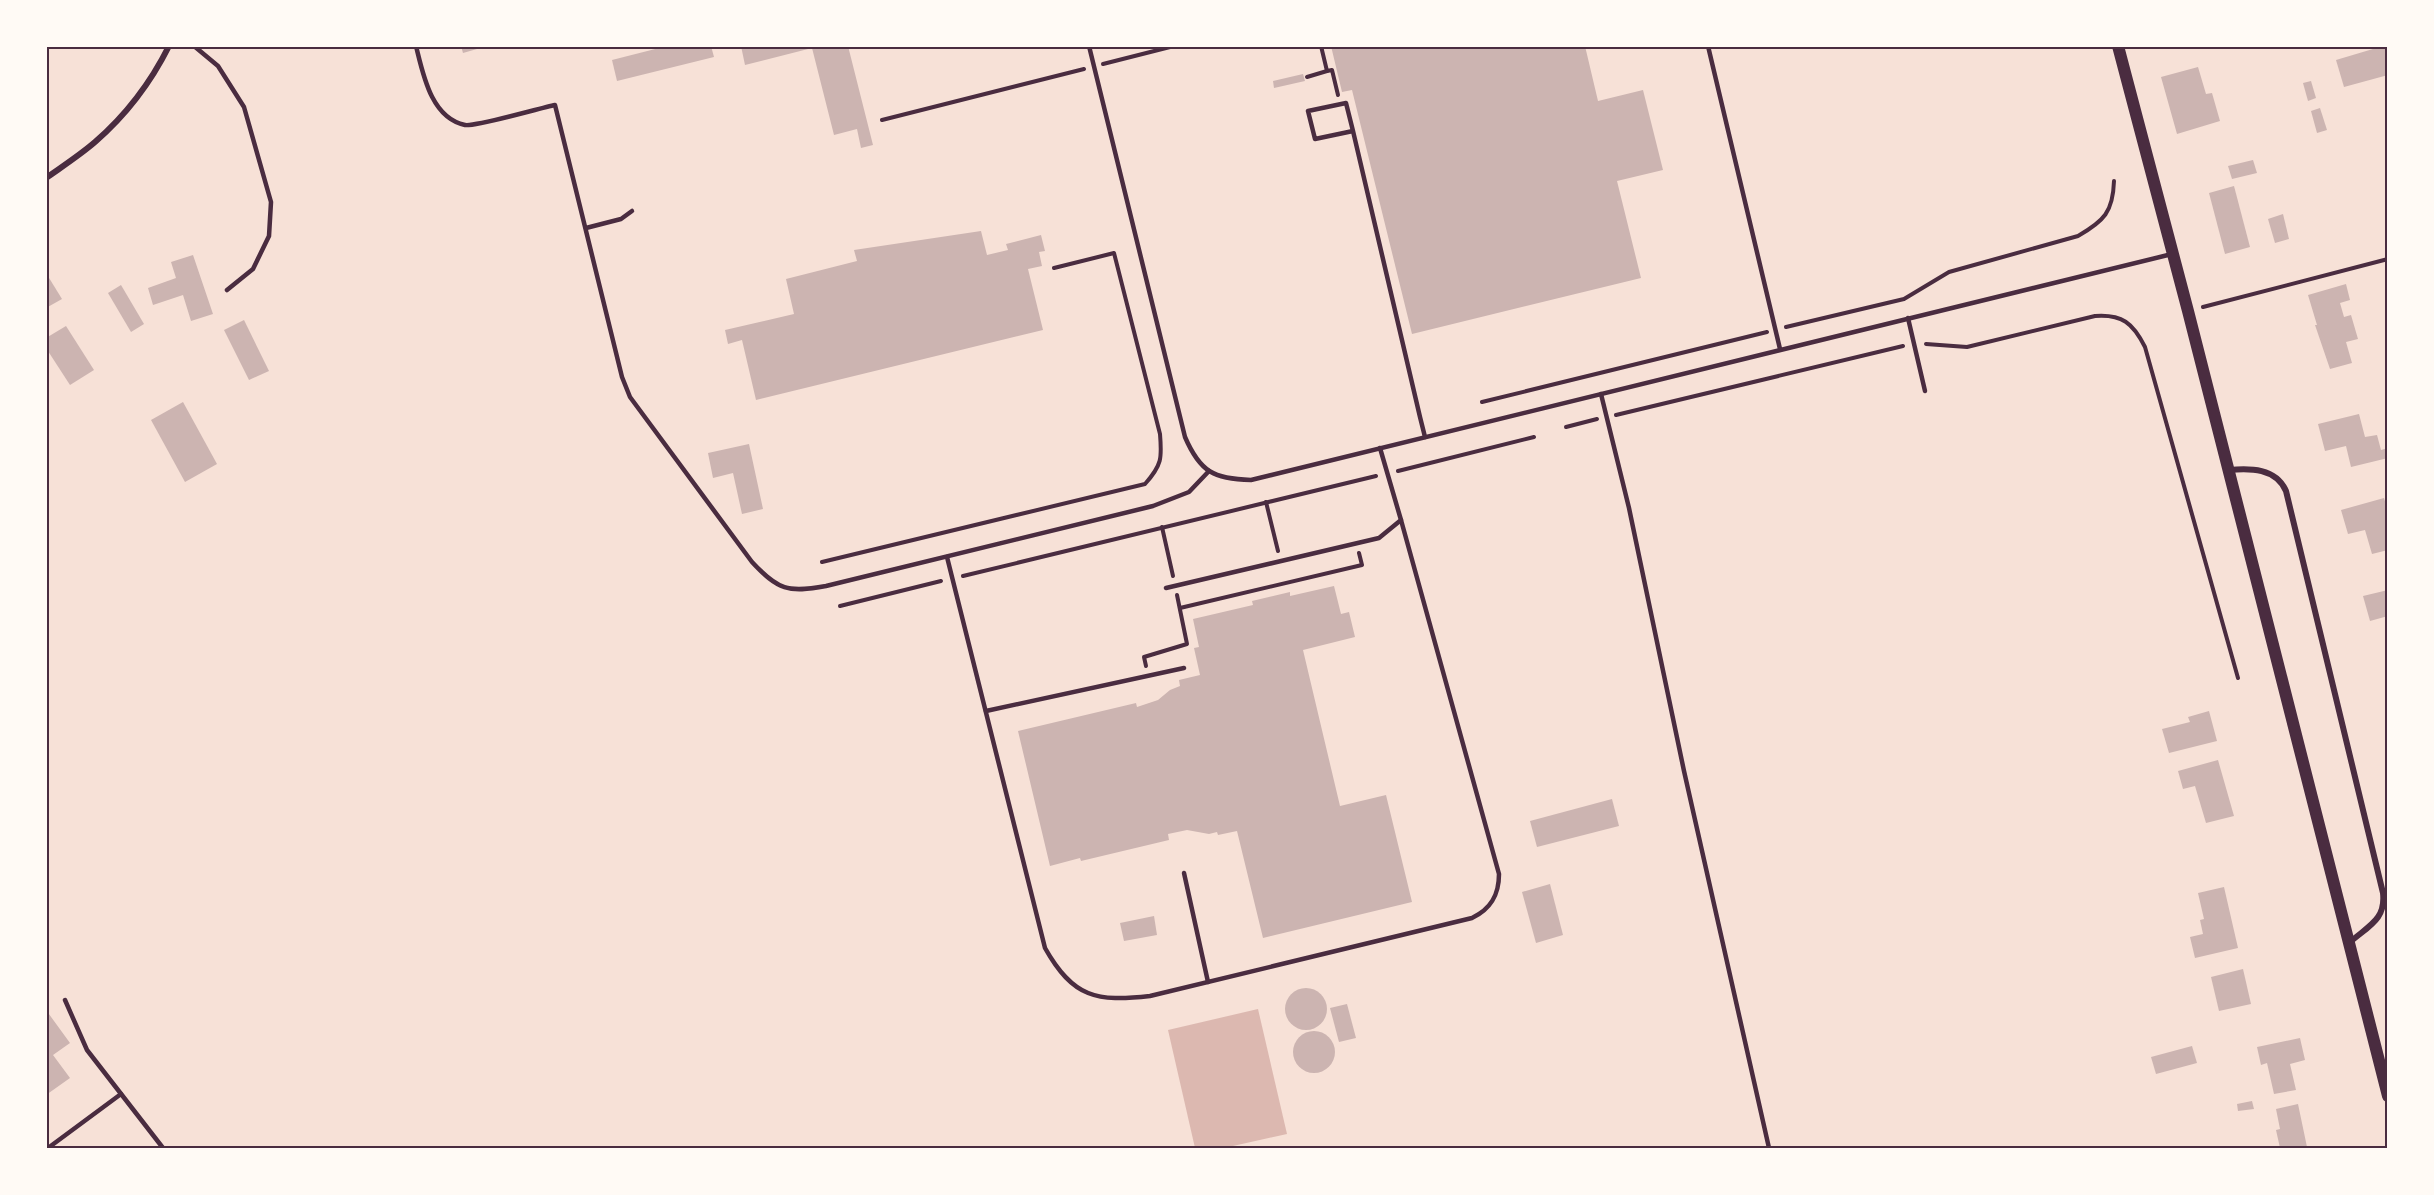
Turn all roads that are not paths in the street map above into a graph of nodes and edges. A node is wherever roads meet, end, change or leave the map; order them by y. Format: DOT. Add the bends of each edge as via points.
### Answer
graph roads {
  1 [pos="169,46"];
  2 [pos="194,46"];
  3 [pos="416,46"];
  4 [pos="1089,46"];
  5 [pos="1708,46"];
  6 [pos="2118,46"];
  7 [pos="1353,131"];
  8 [pos="46,178"];
  9 [pos="632,211"];
  10 [pos="586,228"];
  11 [pos="2173,253"];
  12 [pos="227,290"];
  13 [pos="1908,318"];
  14 [pos="1780,350"];
  15 [pos="1925,391"];
  16 [pos="1601,394"];
  17 [pos="1425,437"];
  18 [pos="1380,448"];
  19 [pos="2228,470"];
  20 [pos="1209,471"];
  21 [pos="1401,520"];
  22 [pos="948,556"];
  23 [pos="1166,588"];
  24 [pos="1184,668"];
  25 [pos="986,711"];
  26 [pos="1184,873"];
  27 [pos="2349,943"];
  28 [pos="1208,982"];
  29 [pos="65,1000"];
  30 [pos="121,1094"];
  31 [pos="2388,1096"];
  32 [pos="48,1149"];
  33 [pos="163,1149"];
  34 [pos="1768,1149"];
  1 -- 8 [label="street" via="130,105 96,141"];
  2 -- 12 [label="lane" via="218,66 244,107 270,202 269,236 253,269"];
  3 -- 10 [label="lane" via="425,81 435,102 450,119 466,125 555,105"];
  4 -- 20 [label="lane" via="1185,437 1194,459"];
  5 -- 14 [label="lane"];
  6 -- 11 [label="main road"];
  7 -- 7 [label="lane" via="1346,102 1308,111 1315,139"];
  7 -- 17 [label="lane"];
  9 -- 10 [label="lane" via="621,219"];
  10 -- 22 [label="lane" via="630,397 767,579 780,587 801,591"];
  11 -- 13 [label="lane"];
  11 -- 19 [label="main road"];
  13 -- 14 [label="lane"];
  13 -- 15 [label="lane"];
  14 -- 16 [label="lane"];
  16 -- 17 [label="lane"];
  16 -- 34 [label="lane"];
  17 -- 18 [label="lane"];
  18 -- 20 [label="lane" via="1251,480 1227,480"];
  18 -- 21 [label="lane"];
  19 -- 27 [label="main road"];
  19 -- 27 [label="street" via="2262,470 2283,483 2286,491 2383,893 2384,906 2379,916"];
  20 -- 22 [label="lane" via="1189,492 1153,506"];
  21 -- 23 [label="lane" via="1379,538"];
  21 -- 28 [label="lane" via="1499,874 1494,901 1472,918"];
  22 -- 25 [label="lane"];
  24 -- 25 [label="lane"];
  25 -- 28 [label="lane" via="1045,948 1064,979 1075,987 1115,1000"];
  26 -- 28 [label="lane"];
  27 -- 31 [label="main road"];
  29 -- 30 [label="lane" via="87,1050"];
  30 -- 32 [label="lane"];
  30 -- 33 [label="lane"];
}
